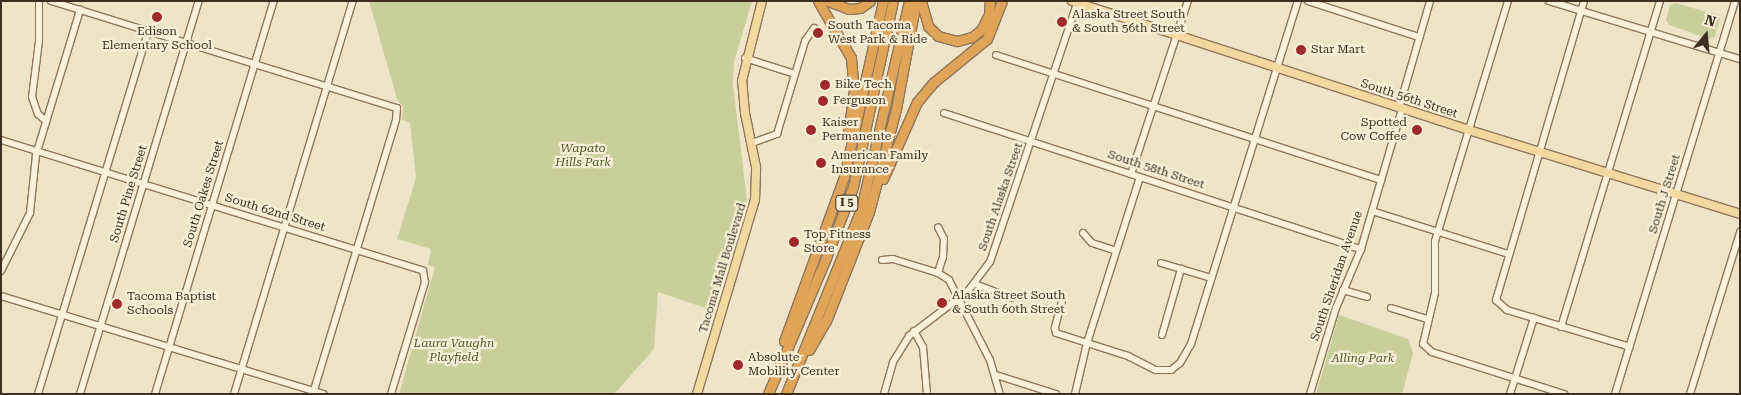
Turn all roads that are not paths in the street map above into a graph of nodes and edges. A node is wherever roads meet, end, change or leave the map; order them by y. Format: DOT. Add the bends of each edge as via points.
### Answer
graph roads {
  1 [pos="39,1"];
  2 [pos="51,1"];
  3 [pos="199,1"];
  4 [pos="274,1"];
  5 [pos="353,1"];
  6 [pos="762,1"];
  7 [pos="817,1"];
  8 [pos="828,1"];
  9 [pos="870,1"];
  10 [pos="883,1"];
  11 [pos="893,1"];
  12 [pos="909,1"];
  13 [pos="916,1"];
  14 [pos="921,1"];
  15 [pos="990,1"];
  16 [pos="1002,1"];
  17 [pos="1188,1"];
  18 [pos="1298,1"];
  19 [pos="1308,1"];
  20 [pos="1430,1"];
  21 [pos="1508,1"];
  22 [pos="1549,1"];
  23 [pos="1584,1"];
  24 [pos="1660,1"];
  25 [pos="1735,1"];
  26 [pos="1076,2"];
  27 [pos="80,10"];
  28 [pos="1581,11"];
  29 [pos="814,28"];
  30 [pos="148,31"];
  31 [pos="1650,32"];
  32 [pos="1176,35"];
  33 [pos="1419,37"];
  34 [pos="187,43"];
  35 [pos="1719,52"];
  36 [pos="996,55"];
  37 [pos="745,58"];
  38 [pos="1740,59"];
  39 [pos="255,64"];
  40 [pos="1276,68"];
  41 [pos="795,74"];
  42 [pos="1054,74"];
  43 [pos="327,86"];
  44 [pos="1154,106"];
  45 [pos="1401,109"];
  46 [pos="944,113"];
  47 [pos="46,121"];
  48 [pos="1469,130"];
  49 [pos="1253,139"];
  50 [pos="1,140"];
  51 [pos="1032,142"];
  52 [pos="752,143"];
  53 [pos="37,151"];
  54 [pos="1539,152"];
  55 [pos="106,172"];
  56 [pos="1131,174"];
  57 [pos="1608,174"];
  58 [pos="1140,177"];
  59 [pos="1381,180"];
  60 [pos="144,184"];
  61 [pos="1677,195"];
  62 [pos="214,206"];
  63 [pos="1231,206"];
  64 [pos="1372,211"];
  65 [pos="869,212"];
  66 [pos="1740,214"];
  67 [pos="938,227"];
  68 [pos="285,228"];
  69 [pos="1438,232"];
  70 [pos="1740,232"];
  71 [pos="1083,233"];
  72 [pos="824,238"];
  73 [pos="1361,249"];
  74 [pos="357,250"];
  75 [pos="1116,251"];
  76 [pos="1508,254"];
  77 [pos="882,260"];
  78 [pos="1161,262"];
  79 [pos="1181,269"];
  80 [pos="1,272"];
  81 [pos="938,273"];
  82 [pos="1211,278"];
  83 [pos="974,284"];
  84 [pos="1343,290"];
  85 [pos="1,296"];
  86 [pos="1366,297"];
  87 [pos="959,298"];
  88 [pos="1011,298"];
  89 [pos="1062,301"];
  90 [pos="1391,308"];
  91 [pos="63,314"];
  92 [pos="1534,318"];
  93 [pos="1428,320"];
  94 [pos="100,326"];
  95 [pos="1561,327"];
  96 [pos="914,331"];
  97 [pos="1162,335"];
  98 [pos="1087,343"];
  99 [pos="170,346"];
  100 [pos="1630,347"];
  101 [pos="242,368"];
  102 [pos="996,374"];
  103 [pos="1515,378"];
  104 [pos="792,380"];
  105 [pos="313,392"];
  106 [pos="38,394"];
  107 [pos="80,394"];
  108 [pos="155,394"];
  109 [pos="234,394"];
  110 [pos="323,394"];
  111 [pos="391,394"];
  112 [pos="698,394"];
  113 [pos="764,394"];
  114 [pos="768,394"];
  115 [pos="786,394"];
  116 [pos="884,394"];
  117 [pos="927,394"];
  118 [pos="1000,394"];
  119 [pos="1056,394"];
  120 [pos="1074,394"];
  121 [pos="1310,394"];
  122 [pos="1510,394"];
  123 [pos="1564,394"];
  124 [pos="1615,394"];
  125 [pos="1690,394"];
  1 -- 47 [label="street" via="39,40 32,97 38,114"];
  2 -- 27 [label="street"];
  3 -- 34 [label="street, South Pine Street"];
  4 -- 39 [label="street, South Oakes Street"];
  5 -- 43 [label="street"];
  6 -- 37 [label="main road, Tacoma Mall Boulevard"];
  7 -- 72 [label="highway" via="846,46 854,79 848,130"];
  8 -- 9 [label="highway" via="849,9 860,8"];
  10 -- 72 [label="highway" via="844,177"];
  11 -- 114 [label="highway, I 5" via="853,187"];
  12 -- 104 [label="highway, I 5" via="861,209"];
  13 -- 65 [label="highway" via="896,109"];
  14 -- 15 [label="highway" via="928,26 938,36 957,41 972,37 981,30 989,14"];
  16 -- 65 [label="highway" via="987,38 938,78 917,102"];
  17 -- 32 [label="street"];
  18 -- 40 [label="street"];
  19 -- 33 [label="street"];
  20 -- 33 [label="street, South Sheridan Avenue"];
  21 -- 48 [label="street"];
  22 -- 28 [label="street"];
  23 -- 28 [label="street"];
  24 -- 31 [label="street"];
  25 -- 35 [label="street, South J Street"];
  26 -- 32 [label="main road, South 56th Street"];
  26 -- 42 [label="street, South Alaska Street"];
  27 -- 30 [label="street"];
  27 -- 47 [label="street"];
  28 -- 31 [label="street"];
  28 -- 54 [label="street"];
  29 -- 41 [label="street" via="807,36"];
  30 -- 34 [label="street"];
  30 -- 55 [label="street"];
  31 -- 35 [label="street"];
  31 -- 57 [label="street"];
  32 -- 40 [label="main road, South 56th Street"];
  32 -- 44 [label="street"];
  33 -- 45 [label="street, South Sheridan Avenue"];
  34 -- 39 [label="street"];
  34 -- 60 [label="street, South Pine Street"];
  35 -- 38 [label="street"];
  35 -- 61 [label="street, South J Street"];
  36 -- 42 [label="street"];
  37 -- 41 [label="street"];
  37 -- 52 [label="main road, Tacoma Mall Boulevard" via="742,97"];
  39 -- 43 [label="street"];
  39 -- 62 [label="street, South Oakes Street"];
  40 -- 45 [label="main road, South 56th Street"];
  40 -- 49 [label="street"];
  41 -- 52 [label="street" via="777,134"];
  42 -- 44 [label="street"];
  42 -- 51 [label="street, South Alaska Street"];
  43 -- 68 [label="street"];
  43 -- 74 [label="street" via="397,109"];
  44 -- 49 [label="street"];
  44 -- 56 [label="street"];
  45 -- 48 [label="main road, South 56th Street"];
  45 -- 59 [label="street, South Sheridan Avenue"];
  46 -- 51 [label="street, South 58th Street"];
  47 -- 53 [label="street"];
  48 -- 54 [label="main road, South 56th Street"];
  48 -- 69 [label="street"];
  49 -- 59 [label="street"];
  49 -- 63 [label="street"];
  50 -- 53 [label="street, South 62nd Street"];
  51 -- 56 [label="street, South 58th Street"];
  51 -- 83 [label="street, South Alaska Street" via="996,249"];
  52 -- 112 [label="main road, Tacoma Mall Boulevard" via="757,176 753,210"];
  53 -- 55 [label="street, South 62nd Street"];
  53 -- 80 [label="street" via="30,213"];
  54 -- 57 [label="main road, South 56th Street"];
  54 -- 76 [label="street"];
  55 -- 60 [label="street, South 62nd Street"];
  55 -- 91 [label="street"];
  56 -- 58 [label="street, South 58th Street"];
  57 -- 61 [label="main road, South 56th Street"];
  57 -- 95 [label="street"];
  58 -- 63 [label="street, South 58th Street"];
  58 -- 75 [label="street"];
  59 -- 64 [label="street, South Sheridan Avenue"];
  60 -- 62 [label="street, South 62nd Street"];
  60 -- 94 [label="street, South Pine Street"];
  61 -- 66 [label="main road, South 56th Street"];
  61 -- 100 [label="street, South J Street"];
  62 -- 68 [label="street, South 62nd Street"];
  62 -- 99 [label="street, South Oakes Street"];
  63 -- 73 [label="street, South 58th Street"];
  63 -- 82 [label="street"];
  64 -- 69 [label="street"];
  64 -- 73 [label="street, South Sheridan Avenue"];
  65 -- 104 [label="highway" via="826,321"];
  67 -- 81 [label="street" via="944,240"];
  68 -- 74 [label="street, South 62nd Street"];
  68 -- 101 [label="street"];
  69 -- 76 [label="street"];
  69 -- 93 [label="street" via="1433,255 1435,293"];
  70 -- 125 [label="street"];
  71 -- 75 [label="street" via="1092,243"];
  72 -- 113 [label="highway"];
  73 -- 84 [label="street, South Sheridan Avenue"];
  74 -- 105 [label="street"];
  74 -- 111 [label="street, South 62nd Street" via="426,274"];
  75 -- 98 [label="street"];
  76 -- 92 [label="street" via="1496,300 1504,309"];
  77 -- 81 [label="street" via="890,258"];
  78 -- 79 [label="street"];
  79 -- 82 [label="street"];
  79 -- 97 [label="street"];
  81 -- 87 [label="street" via="948,279"];
  82 -- 98 [label="street" via="1189,348 1172,370 1153,369 1132,358"];
  83 -- 87 [label="street, South Alaska Street"];
  83 -- 88 [label="street"];
  84 -- 86 [label="street"];
  84 -- 121 [label="street, South Sheridan Avenue"];
  85 -- 91 [label="street"];
  87 -- 96 [label="street, South Alaska Street"];
  87 -- 102 [label="street"];
  89 -- 98 [label="street" via="1055,332"];
  90 -- 93 [label="street"];
  91 -- 94 [label="street"];
  91 -- 106 [label="street"];
  92 -- 95 [label="street"];
  92 -- 103 [label="street"];
  93 -- 103 [label="street" via="1423,346 1432,352"];
  94 -- 99 [label="street"];
  94 -- 107 [label="street, South Pine Street"];
  95 -- 100 [label="street"];
  96 -- 116 [label="street, South Alaska Street" via="896,357"];
  96 -- 117 [label="street" via="924,346"];
  98 -- 120 [label="street"];
  99 -- 101 [label="street"];
  99 -- 108 [label="street, South Oakes Street"];
  100 -- 124 [label="street, South J Street"];
  101 -- 105 [label="street"];
  101 -- 109 [label="street"];
  102 -- 118 [label="street"];
  102 -- 119 [label="street"];
  103 -- 122 [label="street"];
  103 -- 123 [label="street"];
  104 -- 115 [label="highway, I 5"];
  105 -- 110 [label="street"];
}
